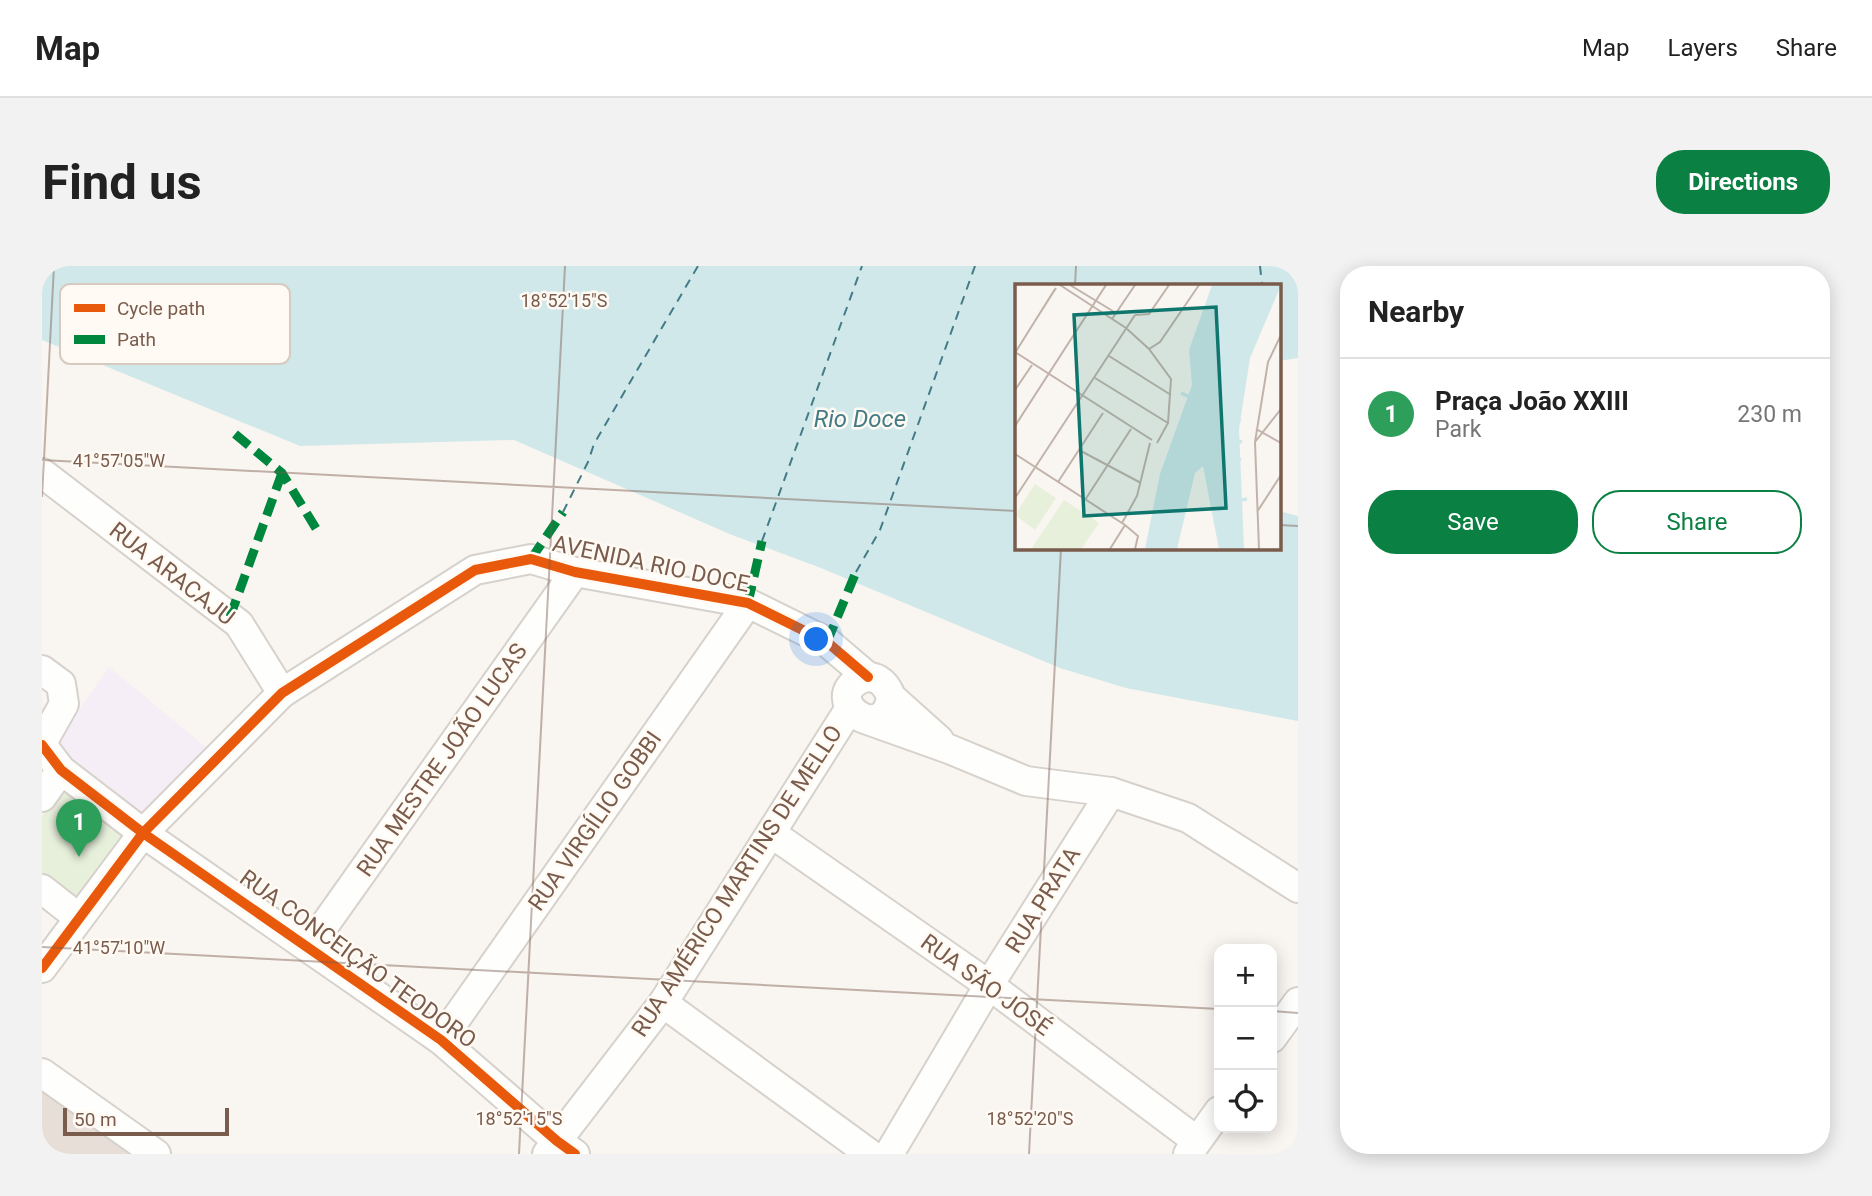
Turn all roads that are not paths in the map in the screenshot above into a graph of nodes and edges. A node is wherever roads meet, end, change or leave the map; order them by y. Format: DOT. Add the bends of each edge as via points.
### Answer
graph roads {
  1 [pos="42,473"];
  2 [pos="575,572"];
  3 [pos="748,603"];
  4 [pos="42,670"];
  5 [pos="868,677"];
  6 [pos="282,693"];
  7 [pos="891,697"];
  8 [pos="856,713"];
  9 [pos="42,744"];
  10 [pos="949,749"];
  11 [pos="61,770"];
  12 [pos="1111,792"];
  13 [pos="42,797"];
  14 [pos="143,834"];
  15 [pos="771,834"];
  16 [pos="1298,888"];
  17 [pos="43,892"];
  18 [pos="79,918"];
  19 [pos="309,947"];
  20 [pos="42,968"];
  21 [pos="989,985"];
  22 [pos="1298,1002"];
  23 [pos="663,1003"];
  24 [pos="1277,1031"];
  25 [pos="441,1040"];
  26 [pos="42,1073"];
  27 [pos="1214,1118"];
  28 [pos="1193,1147"];
  29 [pos="560,1150"];
  30 [pos="156,1154"];
  31 [pos="870,1154"];
  32 [pos="889,1154"];
  1 -- 6 [label="street, RUA ARACAJU" via="239,624"];
  2 -- 3 [label="street, AVENIDA RIO DOCE"];
  2 -- 6 [label="street, AVENIDA RIO DOCE" via="531,559 475,570"];
  2 -- 19 [label="street, RUA MESTRE JOÃO LUCAS"];
  3 -- 5 [label="street, AVENIDA RIO DOCE" via="827,642"];
  3 -- 25 [label="street, RUA VIRGÍLIO GOBBI"];
  4 -- 9 [label="street" via="61,684 64,704"];
  5 -- 7 [label="street, AVENIDA RIO DOCE" via="883,682"];
  5 -- 8 [label="street" via="849,691"];
  6 -- 14 [label="street"];
  7 -- 8 [label="street" via="879,718 870,720"];
  7 -- 10 [label="street, AVENIDA RIO DOCE"];
  8 -- 10 [label="street, AVENIDA RIO DOCE"];
  8 -- 15 [label="street, RUA AMÉRICO MARTINS DE MELLO"];
  9 -- 11 [label="street, RUA CONCEIÇÃO TEODORO"];
  10 -- 12 [label="street, AVENIDA RIO DOCE" via="1027,781"];
  11 -- 13 [label="street"];
  11 -- 14 [label="street, RUA CONCEIÇÃO TEODORO"];
  12 -- 16 [label="street, AVENIDA RIO DOCE" via="1188,818"];
  12 -- 21 [label="street, RUA PRATA"];
  14 -- 18 [label="street"];
  14 -- 19 [label="street, RUA CONCEIÇÃO TEODORO"];
  15 -- 21 [label="street, RUA SÃO JOSÉ"];
  15 -- 23 [label="street, RUA AMÉRICO MARTINS DE MELLO"];
  17 -- 18 [label="street"];
  18 -- 20 [label="street"];
  19 -- 25 [label="street, RUA CONCEIÇÃO TEODORO"];
  21 -- 28 [label="street, RUA SÃO JOSÉ"];
  21 -- 32 [label="street, RUA PRATA"];
  22 -- 24 [label="street"];
  23 -- 29 [label="street, RUA AMÉRICO MARTINS DE MELLO"];
  23 -- 31 [label="street"];
  25 -- 29 [label="street, RUA CONCEIÇÃO TEODORO"];
  26 -- 30 [label="street"];
  27 -- 28 [label="street"];
}
